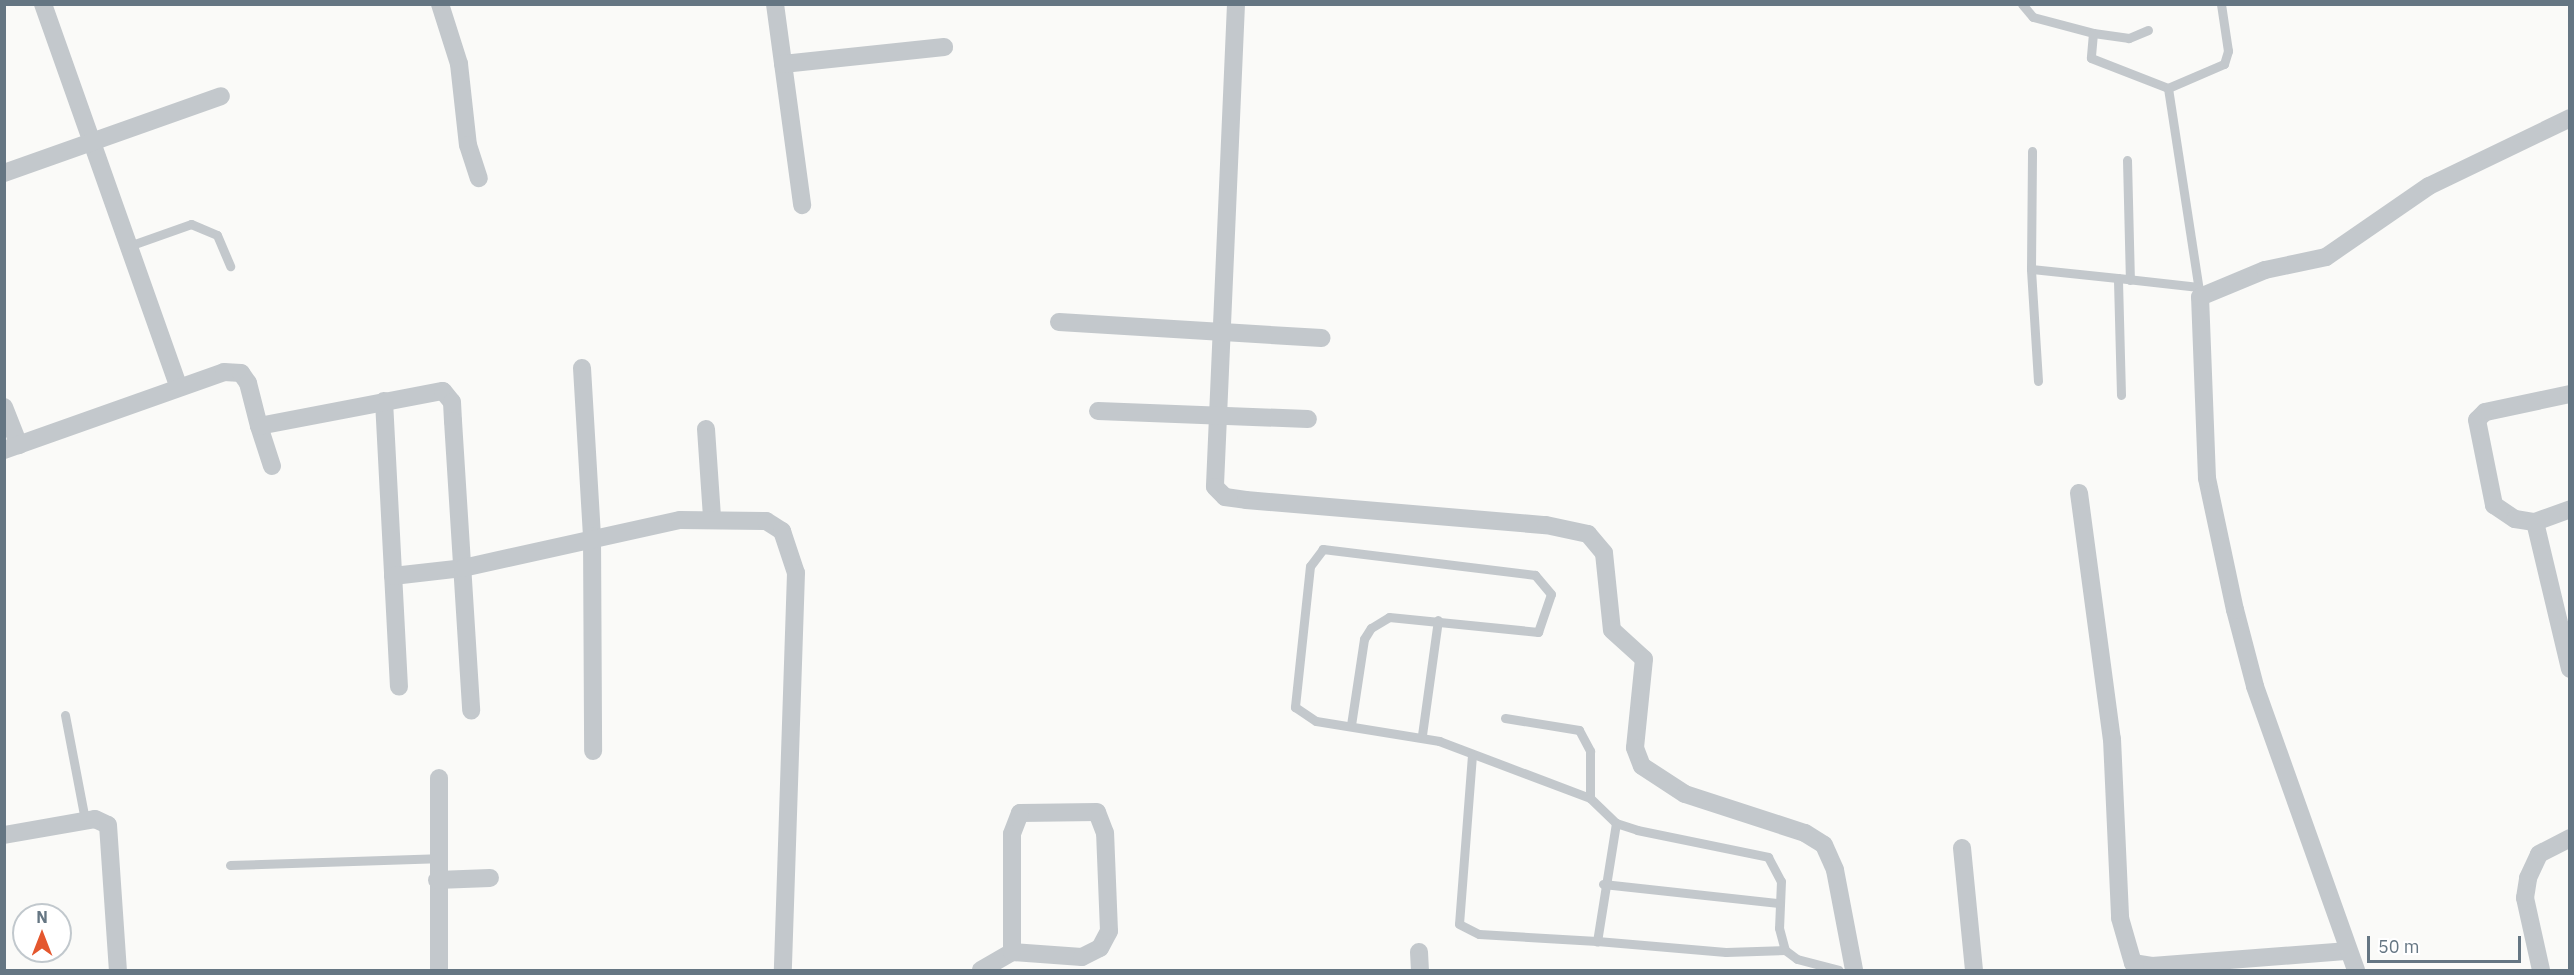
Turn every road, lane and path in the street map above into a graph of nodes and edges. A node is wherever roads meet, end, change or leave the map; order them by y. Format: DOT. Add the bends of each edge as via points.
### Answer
graph roads {
  1 [pos="43,4"];
  2 [pos="440,4"];
  3 [pos="775,4"];
  4 [pos="1236,4"];
  5 [pos="2022,4"];
  6 [pos="2221,4"];
  7 [pos="2148,30"];
  8 [pos="2093,33"];
  9 [pos="944,47"];
  10 [pos="783,64"];
  11 [pos="2168,88"];
  12 [pos="221,96"];
  13 [pos="2570,118"];
  14 [pos="93,141"];
  15 [pos="2032,151"];
  16 [pos="2127,160"];
  17 [pos="4,172"];
  18 [pos="479,178"];
  19 [pos="802,205"];
  20 [pos="129,246"];
  21 [pos="230,266"];
  22 [pos="2031,269"];
  23 [pos="2118,278"];
  24 [pos="2130,280"];
  25 [pos="2199,292"];
  26 [pos="1059,322"];
  27 [pos="1222,332"];
  28 [pos="1322,338"];
  29 [pos="582,368"];
  30 [pos="2037,381"];
  31 [pos="178,386"];
  32 [pos="2570,394"];
  33 [pos="2121,395"];
  34 [pos="384,401"];
  35 [pos="4,407"];
  36 [pos="1098,411"];
  37 [pos="1218,417"];
  38 [pos="1308,419"];
  39 [pos="259,426"];
  40 [pos="706,429"];
  41 [pos="12,448"];
  42 [pos="272,466"];
  43 [pos="2079,493"];
  44 [pos="2570,509"];
  45 [pos="712,518"];
  46 [pos="2535,522"];
  47 [pos="592,536"];
  48 [pos="463,568"];
  49 [pos="393,576"];
  50 [pos="2563,602"];
  51 [pos="1438,620"];
  52 [pos="2570,669"];
  53 [pos="399,687"];
  54 [pos="471,710"];
  55 [pos="65,715"];
  56 [pos="1505,718"];
  57 [pos="1351,725"];
  58 [pos="1422,735"];
  59 [pos="593,751"];
  60 [pos="1472,755"];
  61 [pos="439,778"];
  62 [pos="1590,798"];
  63 [pos="85,820"];
  64 [pos="1616,823"];
  65 [pos="4,835"];
  66 [pos="2570,838"];
  67 [pos="1962,848"];
  68 [pos="437,858"];
  69 [pos="230,865"];
  70 [pos="490,878"];
  71 [pos="437,880"];
  72 [pos="1603,884"];
  73 [pos="1779,903"];
  74 [pos="1597,942"];
  75 [pos="1785,950"];
  76 [pos="2348,951"];
  77 [pos="1012,952"];
  78 [pos="1419,952"];
  79 [pos="118,970"];
  80 [pos="439,970"];
  81 [pos="783,970"];
  82 [pos="981,970"];
  83 [pos="1420,970"];
  84 [pos="1839,970"];
  85 [pos="1854,970"];
  86 [pos="1974,970"];
  87 [pos="2356,970"];
  88 [pos="2541,970"];
  1 -- 14 [label="street"];
  2 -- 18 [label="street" via="459,64 468,145"];
  3 -- 10 [label="street"];
  4 -- 27 [label="street"];
  5 -- 8 [label="lane" via="2032,17"];
  6 -- 11 [label="lane" via="2228,51 2224,64"];
  7 -- 8 [label="lane" via="2129,38"];
  8 -- 11 [label="lane" via="2091,58 2099,64"];
  9 -- 10 [label="street"];
  10 -- 19 [label="street"];
  11 -- 25 [label="lane"];
  12 -- 14 [label="street"];
  13 -- 25 [label="street" via="2429,186 2326,258 2265,270"];
  14 -- 17 [label="street"];
  14 -- 20 [label="street"];
  15 -- 22 [label="lane"];
  16 -- 24 [label="lane"];
  20 -- 21 [label="lane" via="191,224 217,235"];
  20 -- 31 [label="street"];
  22 -- 23 [label="lane"];
  22 -- 30 [label="lane"];
  23 -- 24 [label="lane"];
  23 -- 33 [label="lane"];
  24 -- 25 [label="lane"];
  25 -- 76 [label="street" via="2207,478 2235,610 2255,686"];
  26 -- 27 [label="street"];
  27 -- 28 [label="street"];
  27 -- 37 [label="street"];
  29 -- 47 [label="street"];
  31 -- 39 [label="street" via="241,373"];
  31 -- 41 [label="street"];
  32 -- 46 [label="street" via="2484,412 2477,420 2494,505 2515,519"];
  34 -- 39 [label="street"];
  34 -- 48 [label="street" via="432,390 443,391 452,402"];
  34 -- 49 [label="street"];
  35 -- 41 [label="street"];
  36 -- 37 [label="street"];
  37 -- 38 [label="street"];
  37 -- 85 [label="street" via="1213,471 1215,487 1226,497 1546,525 1588,534 1604,553 1612,630 1644,659 1635,748 1642,766 1685,794 1805,833 1824,845 1835,870"];
  39 -- 42 [label="street"];
  40 -- 45 [label="street"];
  43 -- 76 [label="street" via="2112,739 2120,918 2133,963 2152,966"];
  44 -- 46 [label="street"];
  45 -- 47 [label="street"];
  45 -- 81 [label="street" via="766,521 782,531 796,573"];
  46 -- 50 [label="street"];
  47 -- 48 [label="street"];
  47 -- 59 [label="street"];
  48 -- 49 [label="street"];
  48 -- 54 [label="street"];
  49 -- 53 [label="street"];
  50 -- 52 [label="street"];
  51 -- 57 [label="lane" via="1389,617 1371,628 1364,639"];
  51 -- 57 [label="lane" via="1538,632 1551,594 1535,575 1332,549 1314,555 1295,707 1316,721"];
  51 -- 58 [label="lane"];
  55 -- 63 [label="lane"];
  56 -- 62 [label="lane" via="1580,730 1590,751"];
  57 -- 58 [label="lane"];
  58 -- 60 [label="lane"];
  60 -- 62 [label="lane"];
  60 -- 74 [label="lane" via="1459,924 1479,934"];
  61 -- 68 [label="street"];
  62 -- 64 [label="lane"];
  63 -- 65 [label="street"];
  63 -- 79 [label="street" via="108,825"];
  64 -- 72 [label="lane"];
  64 -- 73 [label="lane" via="1768,857 1781,881"];
  66 -- 88 [label="street" via="2539,854 2528,878 2525,898"];
  67 -- 86 [label="street"];
  68 -- 69 [label="lane"];
  68 -- 71 [label="street"];
  70 -- 71 [label="street"];
  71 -- 80 [label="street"];
  72 -- 73 [label="lane"];
  72 -- 74 [label="lane"];
  73 -- 75 [label="lane"];
  74 -- 75 [label="lane" via="1726,952"];
  75 -- 84 [label="lane" via="1797,959"];
  76 -- 87 [label="street"];
  77 -- 77 [label="street" via="1012,834 1020,813 1097,812 1104,827 1109,931 1100,948 1082,957"];
  77 -- 82 [label="street"];
  78 -- 83 [label="street"];
}
